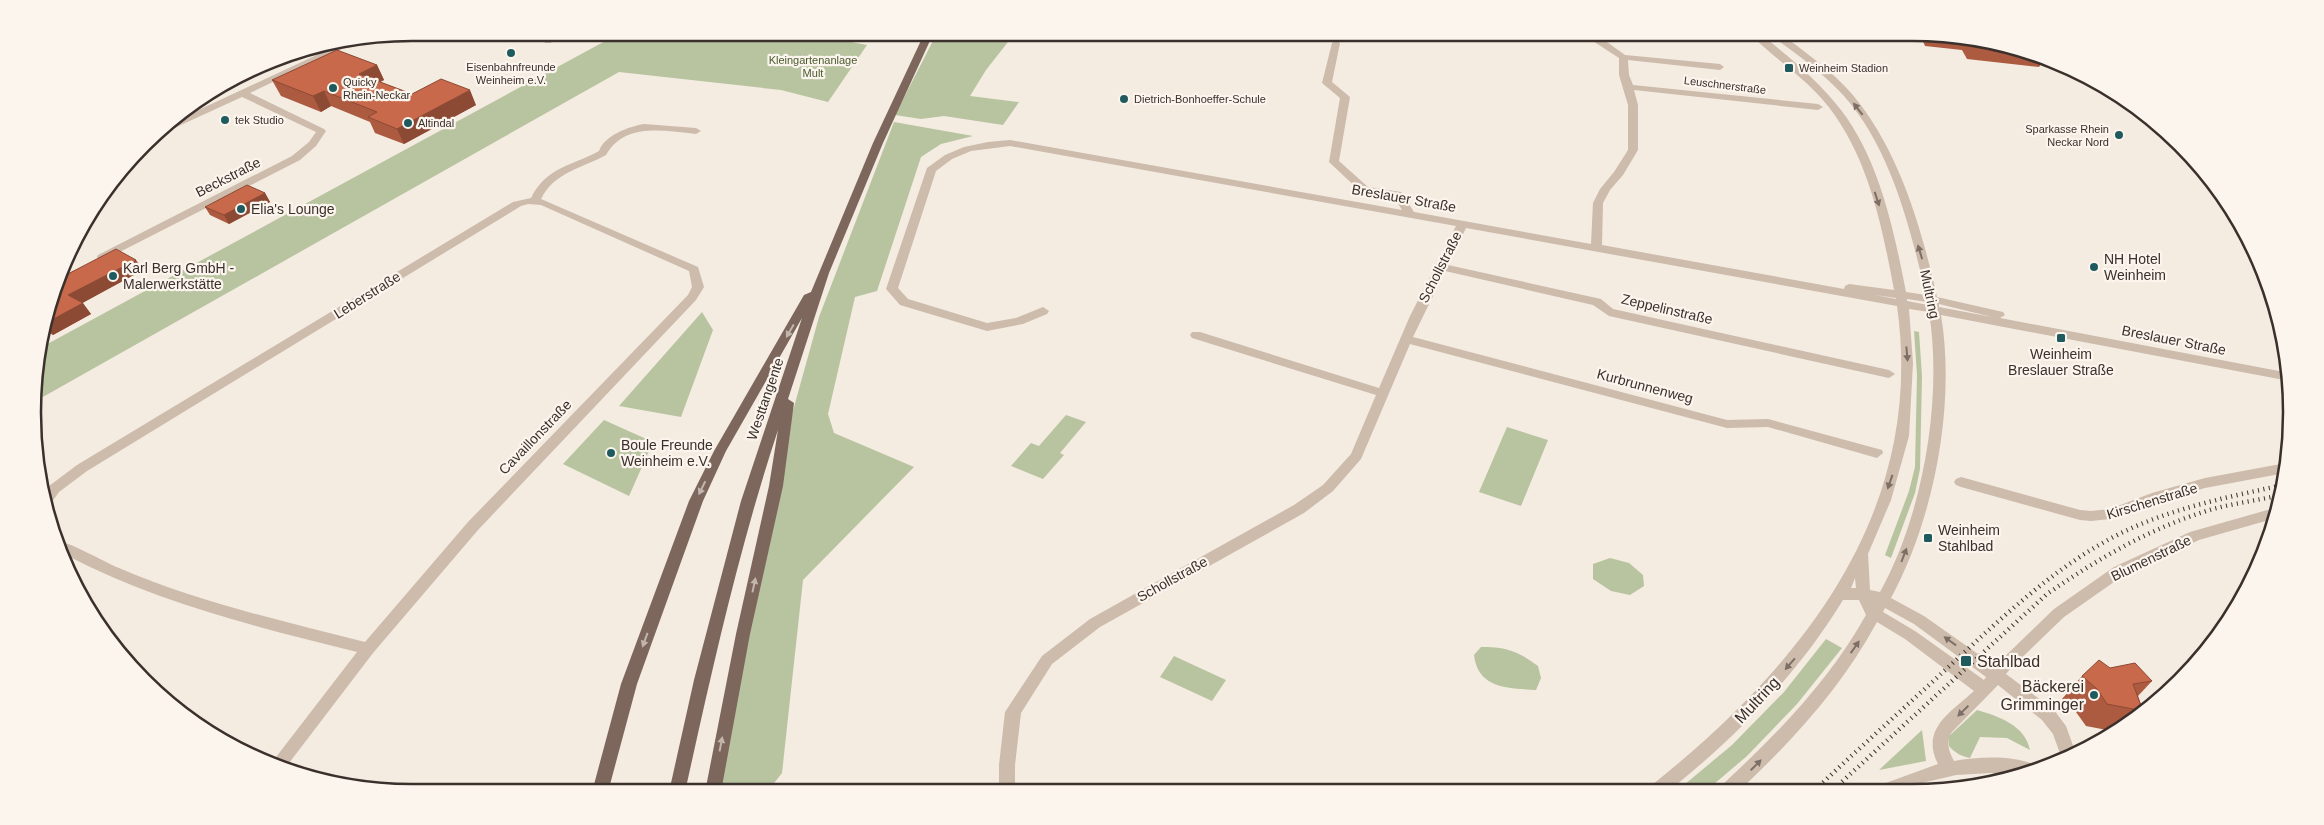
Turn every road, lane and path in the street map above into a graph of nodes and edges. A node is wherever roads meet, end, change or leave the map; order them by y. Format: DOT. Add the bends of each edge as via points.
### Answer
graph roads {
  1 [pos="926,41"];
  2 [pos="1599,41"];
  3 [pos="1763,41"];
  4 [pos="1784,41"];
  5 [pos="1336,43"];
  6 [pos="338,48"];
  7 [pos="1623,57"];
  8 [pos="1720,67"];
  9 [pos="1629,87"];
  10 [pos="242,93"];
  11 [pos="1818,107"];
  12 [pos="183,120"];
  13 [pos="696,131"];
  14 [pos="535,201"];
  15 [pos="1411,215"];
  16 [pos="1462,224"];
  17 [pos="1596,248"];
  18 [pos="96,260"];
  19 [pos="1440,268"];
  20 [pos="823,273"];
  21 [pos="1902,299"];
  22 [pos="1933,305"];
  23 [pos="1043,311"];
  24 [pos="1196,335"];
  25 [pos="1406,339"];
  26 [pos="792,371"];
  27 [pos="1889,374"];
  28 [pos="2281,375"];
  29 [pos="1383,393"];
  30 [pos="1877,453"];
  31 [pos="2279,469"];
  32 [pos="1961,482"];
  33 [pos="50,494"];
  34 [pos="2268,515"];
  35 [pos="68,550"];
  36 [pos="1862,555"];
  37 [pos="1863,593"];
  38 [pos="1841,595"];
  39 [pos="1884,599"];
  40 [pos="1876,615"];
  41 [pos="368,649"];
  42 [pos="1997,676"];
  43 [pos="1985,690"];
  44 [pos="2067,749"];
  45 [pos="282,760"];
  46 [pos="1949,768"];
  47 [pos="2019,768"];
  48 [pos="602,784"];
  49 [pos="680,784"];
  50 [pos="715,784"];
  51 [pos="1007,784"];
  52 [pos="1665,784"];
  53 [pos="1735,784"];
  54 [pos="1899,784"];
  1 -- 20 [label="main road, Westtangente"];
  2 -- 7 [label="street, Leuschnerstraße"];
  3 -- 21 [label="street, Multring, one-way" via="1810,80 1858,145 1884,220"];
  22 -- 4 [label="street, Multring, one-way" via="1911,222 1884,150 1870,126 1832,78"];
  5 -- 15 [label="street" via="1327,83 1345,97 1334,162 1365,190 1396,194"];
  6 -- 10 [label="street"];
  7 -- 8 [label="street, Leuschnerstraße"];
  7 -- 9 [label="street" via="1624,75"];
  9 -- 11 [label="street, Leuschnerstraße"];
  9 -- 17 [label="street" via="1634,117 1633,150 1598,204"];
  10 -- 12 [label="street"];
  10 -- 18 [label="street, Beckstraße" via="321,131 313,144 296,158"];
  13 -- 14 [label="street" via="654,126 632,130 606,145 603,153 592,160 575,164 544,183"];
  14 -- 33 [label="street, Leberstraße" via="504,210 82,468"];
  14 -- 41 [label="street, Cavaillonstraße" via="694,269 698,287 692,297 477,520"];
  15 -- 16 [label="street, Breslauer Straße"];
  15 -- 23 [label="street, Breslauer Straße" via="1010,143 981,144 943,159 931,170 892,289 904,302 976,325 998,326"];
  16 -- 17 [label="street, Breslauer Straße"];
  16 -- 19 [label="street, Schollstraße"];
  17 -- 21 [label="street, Breslauer Straße"];
  19 -- 25 [label="street, Schollstraße"];
  19 -- 27 [label="street, Zeppelinstraße" via="1597,302 1609,312"];
  20 -- 26 [label="main road, Westtangente"];
  20 -- 48 [label="main road, one-way" via="720,451 696,501 629,684"];
  21 -- 22 [label="street, Breslauer Straße"];
  21 -- 36 [label="street, Multring, one-way" via="1908,373 1903,434 1897,462"];
  22 -- 28 [label="street, Breslauer Straße" via="2001,316 2054,333"];
  39 -- 22 [label="street, Multring, one-way" via="1917,521 1931,473 1939,410 1937,331"];
  24 -- 29 [label="street"];
  25 -- 29 [label="street, Schollstraße"];
  25 -- 30 [label="street, Kurbrunnenweg" via="1727,424 1768,423"];
  26 -- 49 [label="main road, Westtangente" via="748,501 702,680"];
  50 -- 26 [label="main road, one-way" via="776,486"];
  29 -- 51 [label="street, Schollstraße" via="1356,456 1328,488 1299,509 1095,623 1047,660 1013,712"];
  31 -- 32 [label="street, Kirschenstraße" via="2166,494 2109,516 2095,518"];
  34 -- 42 [label="street, Blumenstraße" via="2195,536 2119,571 2059,613"];
  35 -- 41 [label="street" via="162,593"];
  36 -- 37 [label="street, Multring"];
  36 -- 38 [label="street, Multring"];
  37 -- 38 [label="street"];
  37 -- 39 [label="street"];
  37 -- 40 [label="street, Multring" via="1868,607"];
  38 -- 52 [label="street, Multring, one-way" via="1791,664 1716,742"];
  39 -- 40 [label="street, Multring"];
  42 -- 39 [label="street, one-way"];
  40 -- 43 [label="street, Multring" via="1910,635"];
  53 -- 40 [label="street, Multring, one-way" via="1809,710"];
  41 -- 45 [label="street, Cavaillonstraße"];
  42 -- 43 [label="street, Blumenstraße"];
  42 -- 44 [label="street" via="2048,715 2060,731"];
  43 -- 46 [label="street, Blumenstraße, one-way" via="1940,736 1941,753"];
  46 -- 47 [label="street" via="1973,764"];
  46 -- 54 [label="street"];
}
